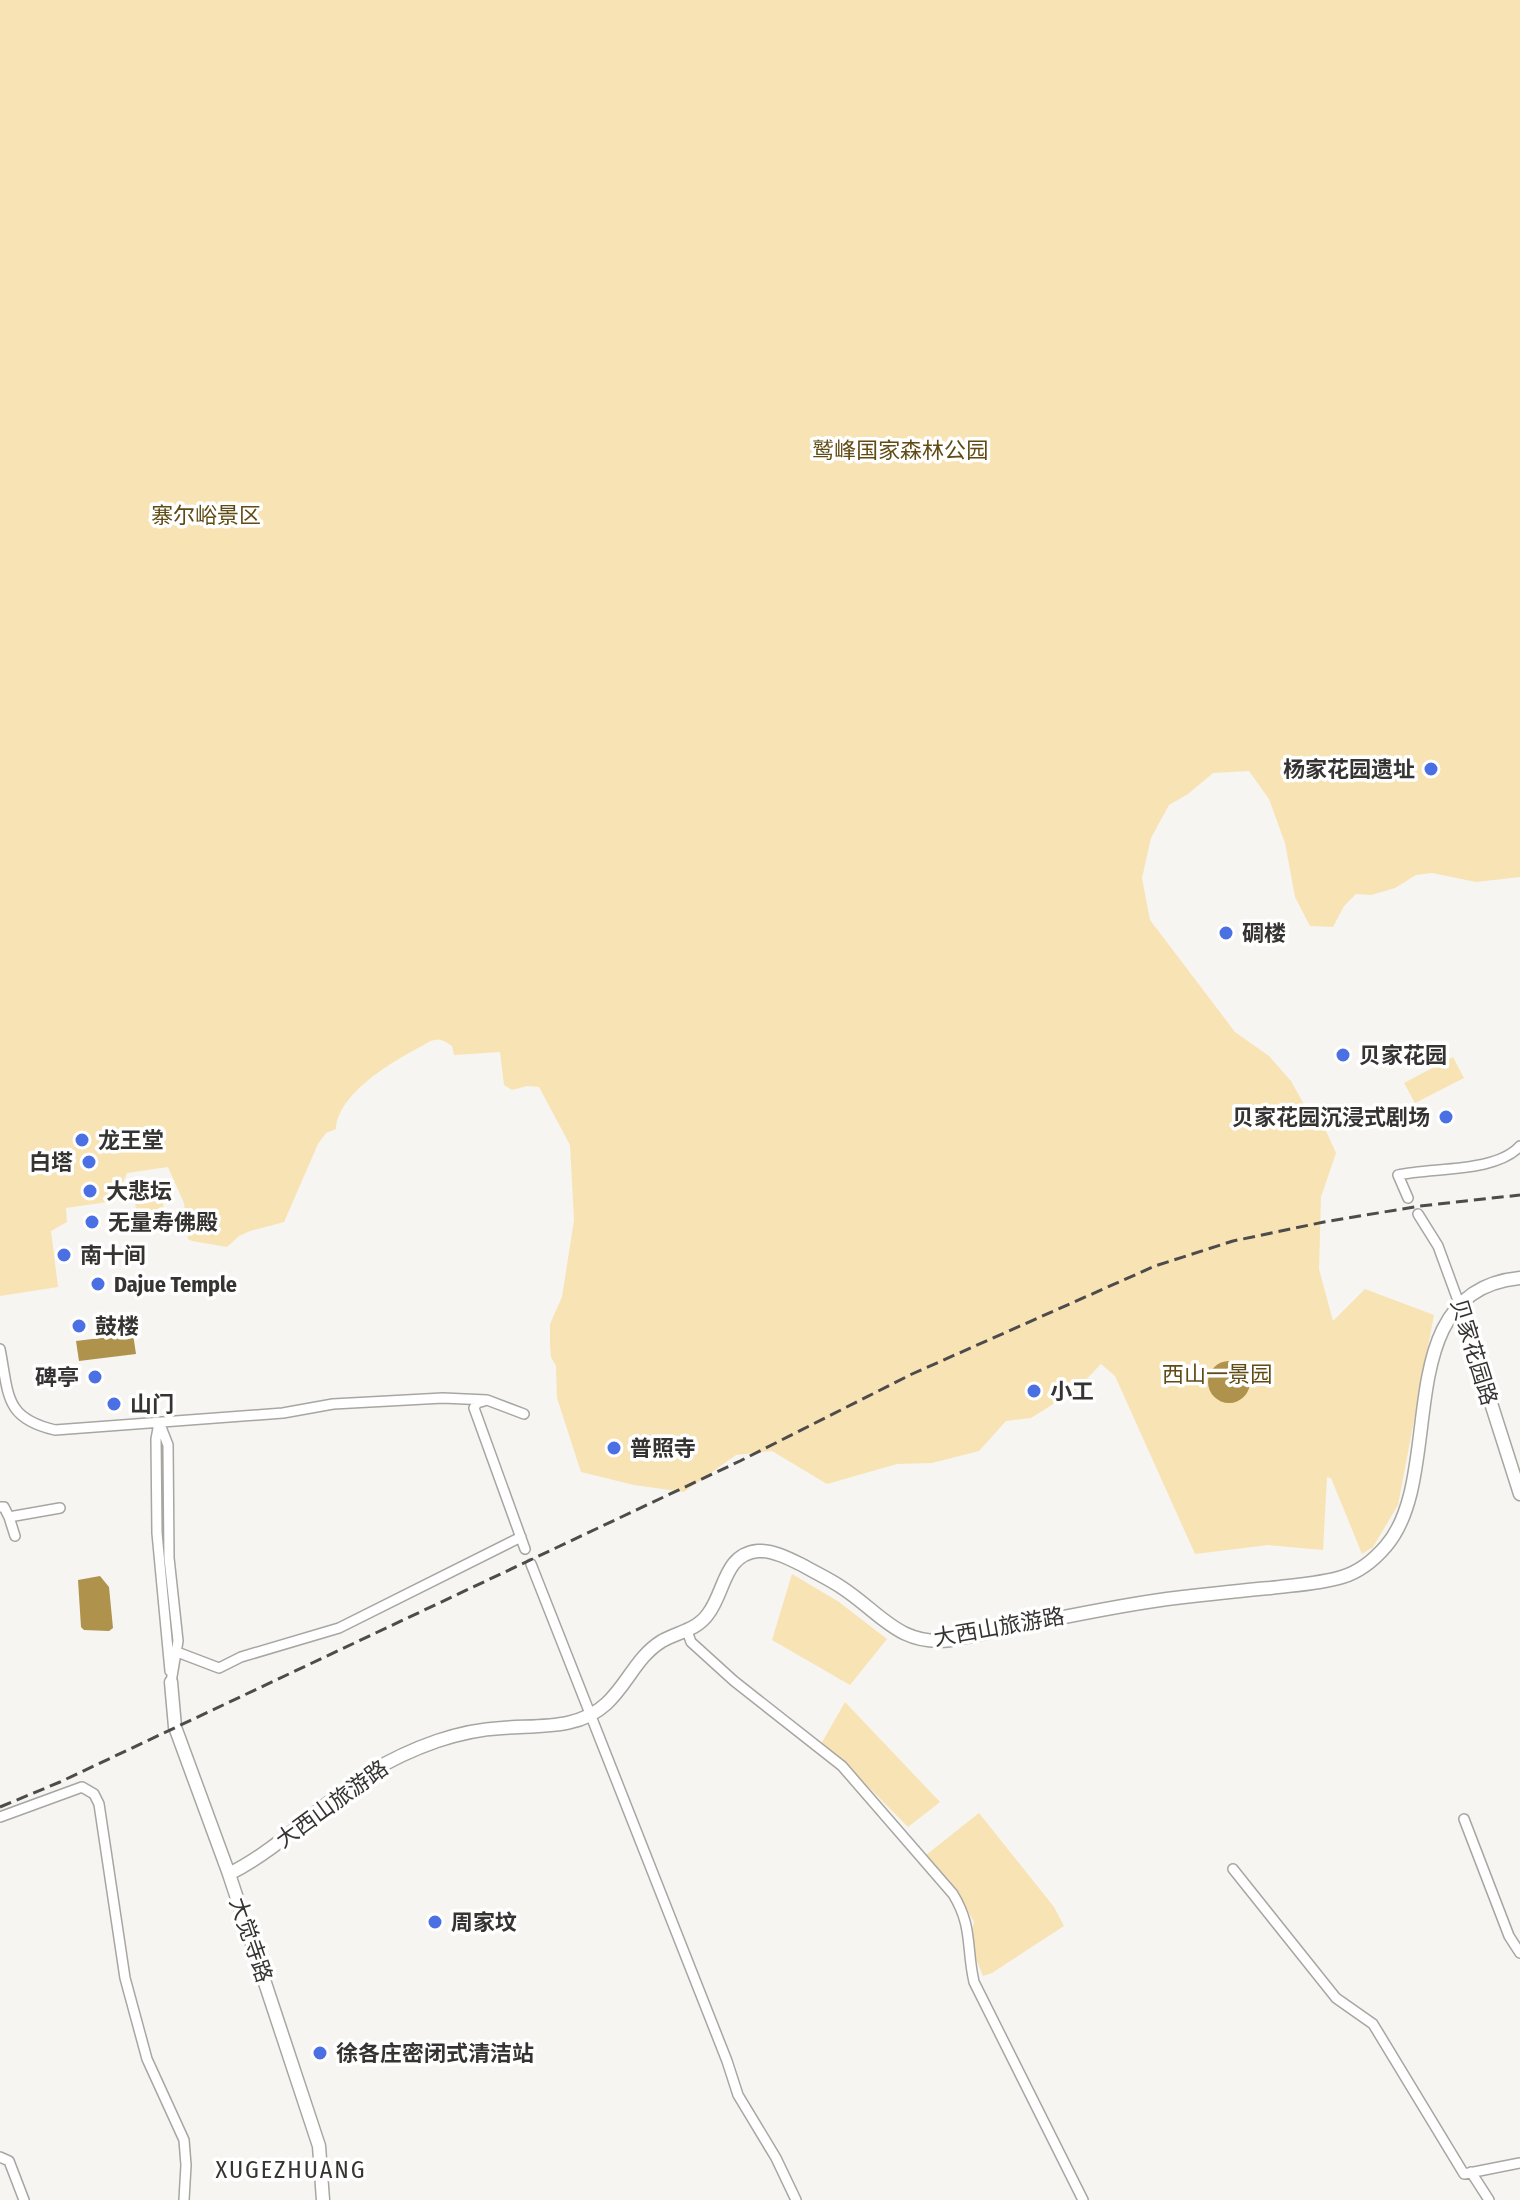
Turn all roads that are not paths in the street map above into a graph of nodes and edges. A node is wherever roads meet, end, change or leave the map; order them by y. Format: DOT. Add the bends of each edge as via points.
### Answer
graph roads {
  1 [pos="1520,1146"];
  2 [pos="1408,1198"];
  3 [pos="1418,1214"];
  4 [pos="1520,1278"];
  5 [pos="1460,1306"];
  6 [pos="0,1349"];
  7 [pos="487,1400"];
  8 [pos="524,1414"];
  9 [pos="159,1422"];
  10 [pos="1520,1494"];
  11 [pos="0,1507"];
  12 [pos="60,1508"];
  13 [pos="9,1517"];
  14 [pos="15,1536"];
  15 [pos="521,1537"];
  16 [pos="525,1549"];
  17 [pos="531,1564"];
  18 [pos="687,1631"];
  19 [pos="177,1652"];
  20 [pos="171,1682"];
  21 [pos="591,1715"];
  22 [pos="0,1817"];
  23 [pos="1464,1819"];
  24 [pos="1233,1869"];
  25 [pos="229,1874"];
  26 [pos="1520,1953"];
  27 [pos="0,2157"];
  28 [pos="1520,2163"];
  29 [pos="1471,2172"];
  30 [pos="24,2200"];
  31 [pos="184,2200"];
  32 [pos="323,2200"];
  33 [pos="796,2200"];
  34 [pos="1083,2200"];
  35 [pos="1489,2200"];
  1 -- 2 [label="street" via="1486,1163 1398,1175"];
  3 -- 5 [label="street, 贝家花园路" via="1436,1239"];
  4 -- 5 [label="street, 大西山旅游路" via="1491,1286"];
  5 -- 10 [label="street, 贝家花园路"];
  5 -- 18 [label="street, 大西山旅游路" via="1434,1348 1402,1520 1381,1552 1347,1576 1111,1607 929,1640 891,1627 841,1586 759,1551 734,1563 709,1613"];
  6 -- 9 [label="street" via="11,1402 33,1425 55,1430"];
  7 -- 8 [label="street"];
  7 -- 9 [label="street" via="333,1404"];
  7 -- 15 [label="street" via="474,1408"];
  9 -- 19 [label="street, 大觉寺路" via="168,1445 167,1527"];
  9 -- 20 [label="street, 大觉寺路" via="157,1533"];
  11 -- 13 [label="street"];
  12 -- 13 [label="street"];
  13 -- 14 [label="street"];
  15 -- 16 [label="street"];
  15 -- 19 [label="street" via="339,1628 219,1668"];
  17 -- 21 [label="street"];
  18 -- 21 [label="street, 大西山旅游路" via="645,1653 613,1697"];
  18 -- 34 [label="street" via="691,1642 734,1681 842,1766 953,1894 968,1926 974,1982"];
  19 -- 20 [label="street, 大觉寺路"];
  20 -- 25 [label="street, 大觉寺路" via="175,1727"];
  21 -- 25 [label="street, 大西山旅游路" via="566,1724 478,1731 418,1748 369,1773"];
  21 -- 33 [label="street" via="738,2095"];
  22 -- 31 [label="street" via="82,1787 99,1804 125,1978 147,2059 184,2140"];
  23 -- 26 [label="street"];
  24 -- 29 [label="street" via="1336,1998 1373,2024 1464,2174"];
  25 -- 32 [label="street, 大觉寺路" via="319,2146"];
  27 -- 30 [label="street" via="9,2161"];
  28 -- 29 [label="street"];
  29 -- 35 [label="street"];
}
